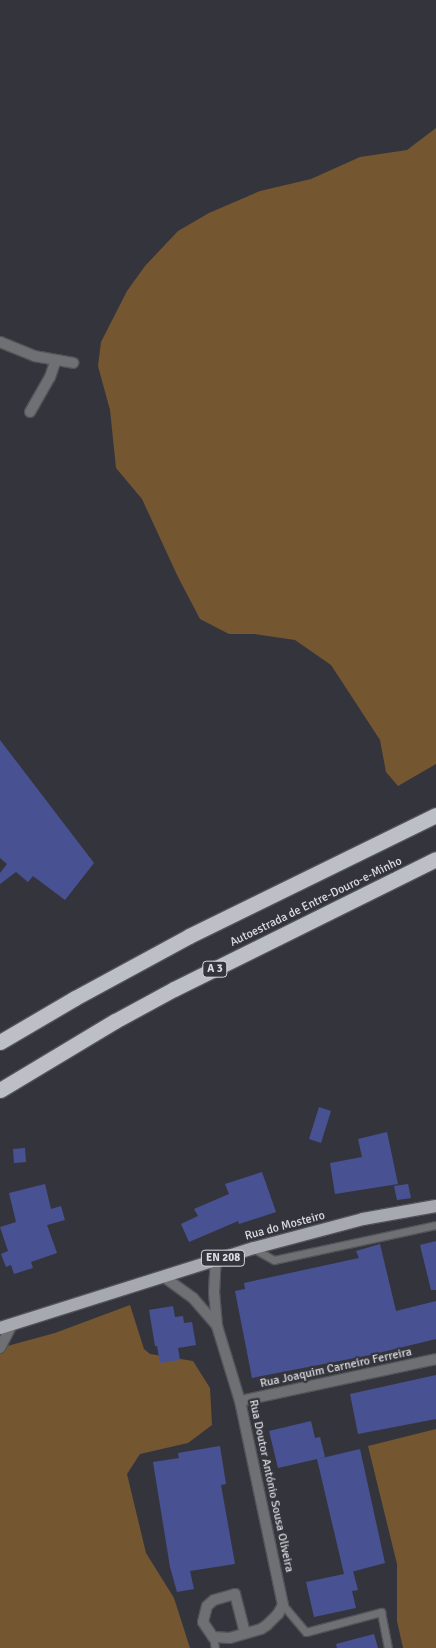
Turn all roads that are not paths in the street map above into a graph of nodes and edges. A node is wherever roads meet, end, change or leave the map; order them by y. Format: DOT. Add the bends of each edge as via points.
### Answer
graph roads {
  1 [pos="0,342"];
  2 [pos="56,360"];
  3 [pos="73,363"];
  4 [pos="30,412"];
  5 [pos="436,815"];
  6 [pos="436,859"];
  7 [pos="0,1042"];
  8 [pos="0,1090"];
  9 [pos="436,1206"];
  10 [pos="436,1225"];
  11 [pos="254,1248"];
  12 [pos="216,1260"];
  13 [pos="164,1277"];
  14 [pos="6,1326"];
  15 [pos="217,1326"];
  16 [pos="0,1348"];
  17 [pos="436,1359"];
  18 [pos="240,1401"];
  19 [pos="283,1605"];
  20 [pos="245,1633"];
  21 [pos="213,1637"];
  22 [pos="215,1648"];
  23 [pos="388,1648"];
  1 -- 2 [label="street" via="34,356"];
  2 -- 3 [label="street"];
  2 -- 4 [label="street"];
  5 -- 7 [label="highway, Autoestrada de Entre-Douro-e-Minho" via="189,936"];
  6 -- 8 [label="highway, Autoestrada de Entre-Douro-e-Minho / A 3" via="174,989"];
  9 -- 11 [label="main road, Rua do Mosteiro / EN 208" via="363,1219"];
  10 -- 11 [label="lane" via="274,1260"];
  11 -- 12 [label="main road, Rua do Mosteiro / EN 208"];
  12 -- 13 [label="main road, Rua do Mosteiro / EN 208"];
  12 -- 15 [label="street, Rua Doutor António Sousa Oliveira"];
  13 -- 14 [label="main road, Rua do Mosteiro / EN 208"];
  13 -- 15 [label="street, Rua Doutor António Sousa Oliveira" via="193,1298"];
  14 -- 16 [label="street"];
  15 -- 18 [label="street, Rua Doutor António Sousa Oliveira"];
  17 -- 18 [label="street, Rua Joaquim Carneiro Ferreira"];
  18 -- 19 [label="street, Rua Doutor António Sousa Oliveira"];
  19 -- 20 [label="street" via="268,1625"];
  19 -- 23 [label="lane" via="306,1632 381,1612"];
  20 -- 21 [label="street" via="229,1638"];
  20 -- 21 [label="street" via="236,1594 214,1600 208,1606 203,1622"];
  21 -- 22 [label="lane"];
}
